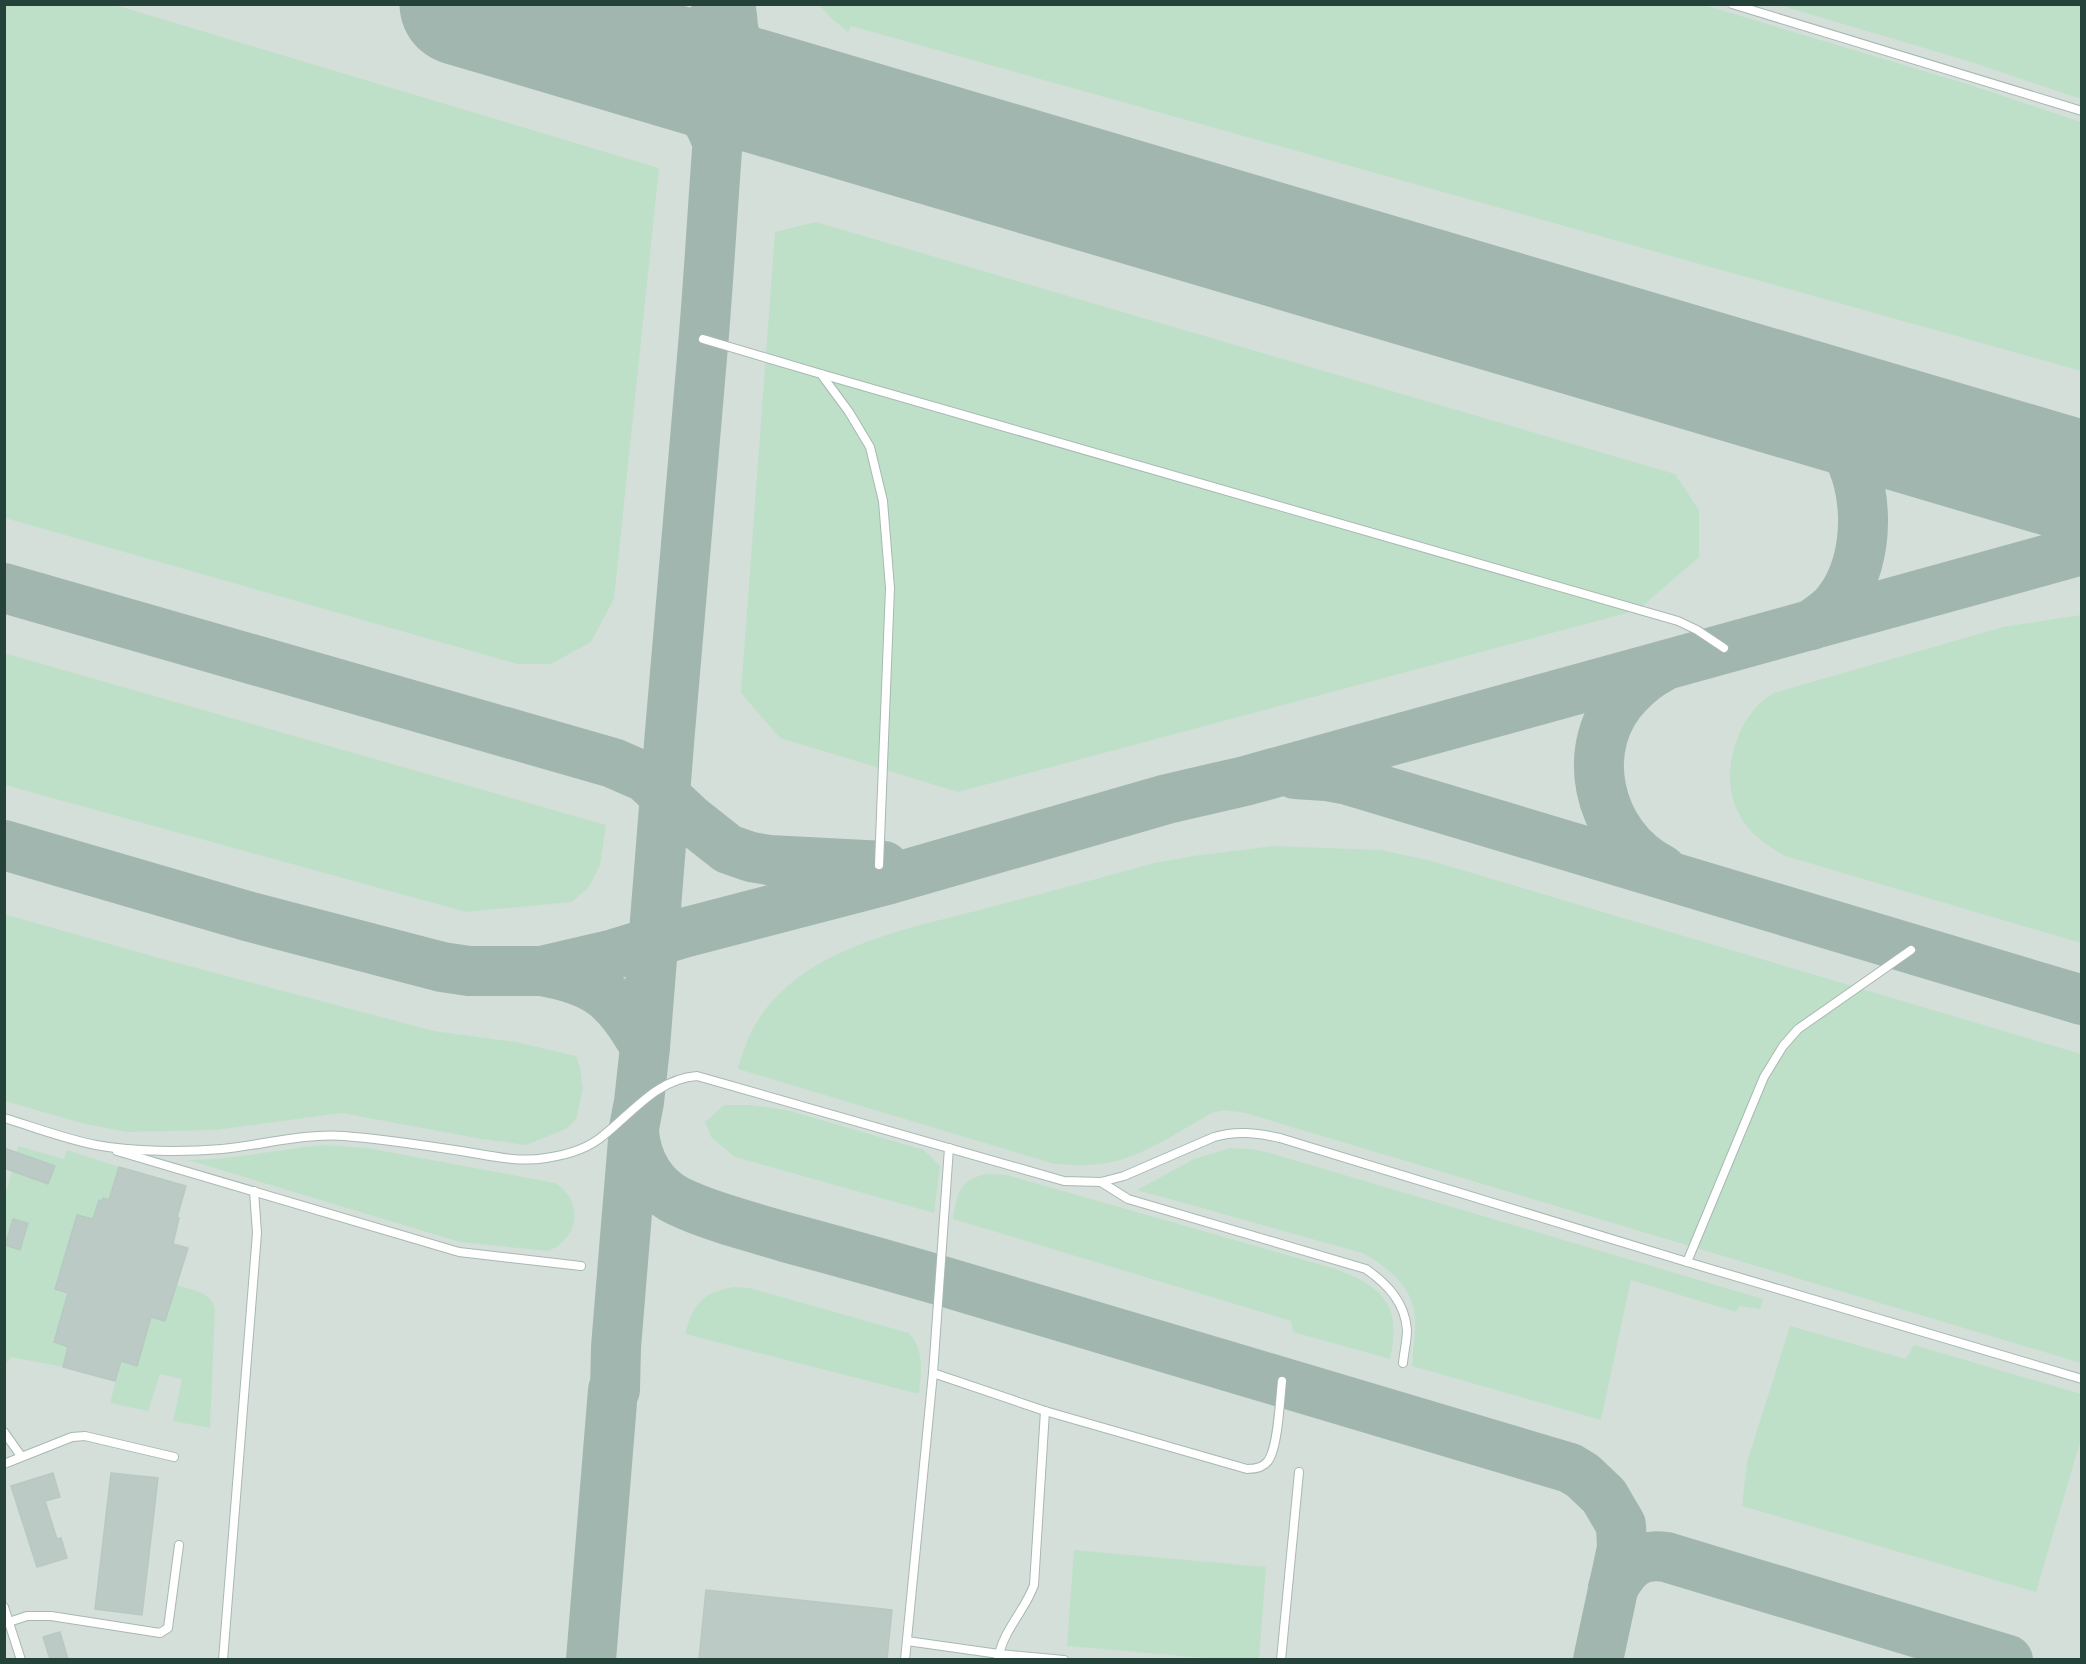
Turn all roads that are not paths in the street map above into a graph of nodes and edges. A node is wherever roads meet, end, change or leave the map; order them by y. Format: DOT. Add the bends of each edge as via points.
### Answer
graph roads {
  1 [pos="1732,4"];
  2 [pos="2082,111"];
  3 [pos="703,339"];
  4 [pos="821,374"];
  5 [pos="1724,648"];
  6 [pos="879,865"];
  7 [pos="1911,950"];
  8 [pos="4,1118"];
  9 [pos="96,1145"];
  10 [pos="949,1148"];
  11 [pos="1101,1182"];
  12 [pos="254,1191"];
  13 [pos="1687,1262"];
  14 [pos="581,1266"];
  15 [pos="1403,1363"];
  16 [pos="933,1373"];
  17 [pos="2082,1379"];
  18 [pos="1282,1381"];
  19 [pos="1046,1411"];
  20 [pos="4,1432"];
  21 [pos="21,1456"];
  22 [pos="174,1457"];
  23 [pos="4,1464"];
  24 [pos="1299,1472"];
  25 [pos="179,1545"];
  26 [pos="4,1607"];
  27 [pos="9,1622"];
  28 [pos="907,1641"];
  29 [pos="999,1657"];
  30 [pos="21,1659"];
  31 [pos="223,1659"];
  32 [pos="905,1659"];
  33 [pos="1064,1659"];
  34 [pos="1281,1659"];
  1 -- 2 [label="lane"];
  3 -- 4 [label="lane"];
  4 -- 5 [label="lane" via="1678,621"];
  4 -- 6 [label="lane" via="870,447 884,501 890,588"];
  7 -- 13 [label="lane" via="1798,1029 1783,1046 1764,1077"];
  8 -- 9 [label="lane"];
  9 -- 10 [label="lane" via="220,1149 342,1136 517,1160 544,1159 584,1149 604,1136 639,1102 671,1083 697,1076"];
  9 -- 12 [label="lane"];
  10 -- 11 [label="lane" via="1064,1180"];
  10 -- 16 [label="lane"];
  11 -- 13 [label="lane" via="1214,1137 1252,1132"];
  11 -- 15 [label="lane" via="1128,1199 1366,1269 1395,1295 1402,1312 1407,1330"];
  12 -- 14 [label="lane" via="459,1252"];
  12 -- 31 [label="lane" via="257,1233"];
  13 -- 17 [label="lane"];
  16 -- 19 [label="lane"];
  16 -- 28 [label="lane"];
  18 -- 19 [label="lane" via="1273,1452 1258,1468 1213,1461"];
  19 -- 29 [label="lane" via="1034,1585 1004,1638"];
  20 -- 21 [label="lane"];
  21 -- 22 [label="lane" via="85,1436"];
  21 -- 23 [label="lane"];
  24 -- 34 [label="lane"];
  25 -- 27 [label="lane" via="168,1628 160,1633 51,1616 27,1616"];
  26 -- 27 [label="lane"];
  27 -- 30 [label="lane"];
  28 -- 29 [label="lane"];
  28 -- 32 [label="lane"];
  29 -- 33 [label="lane"];
}
